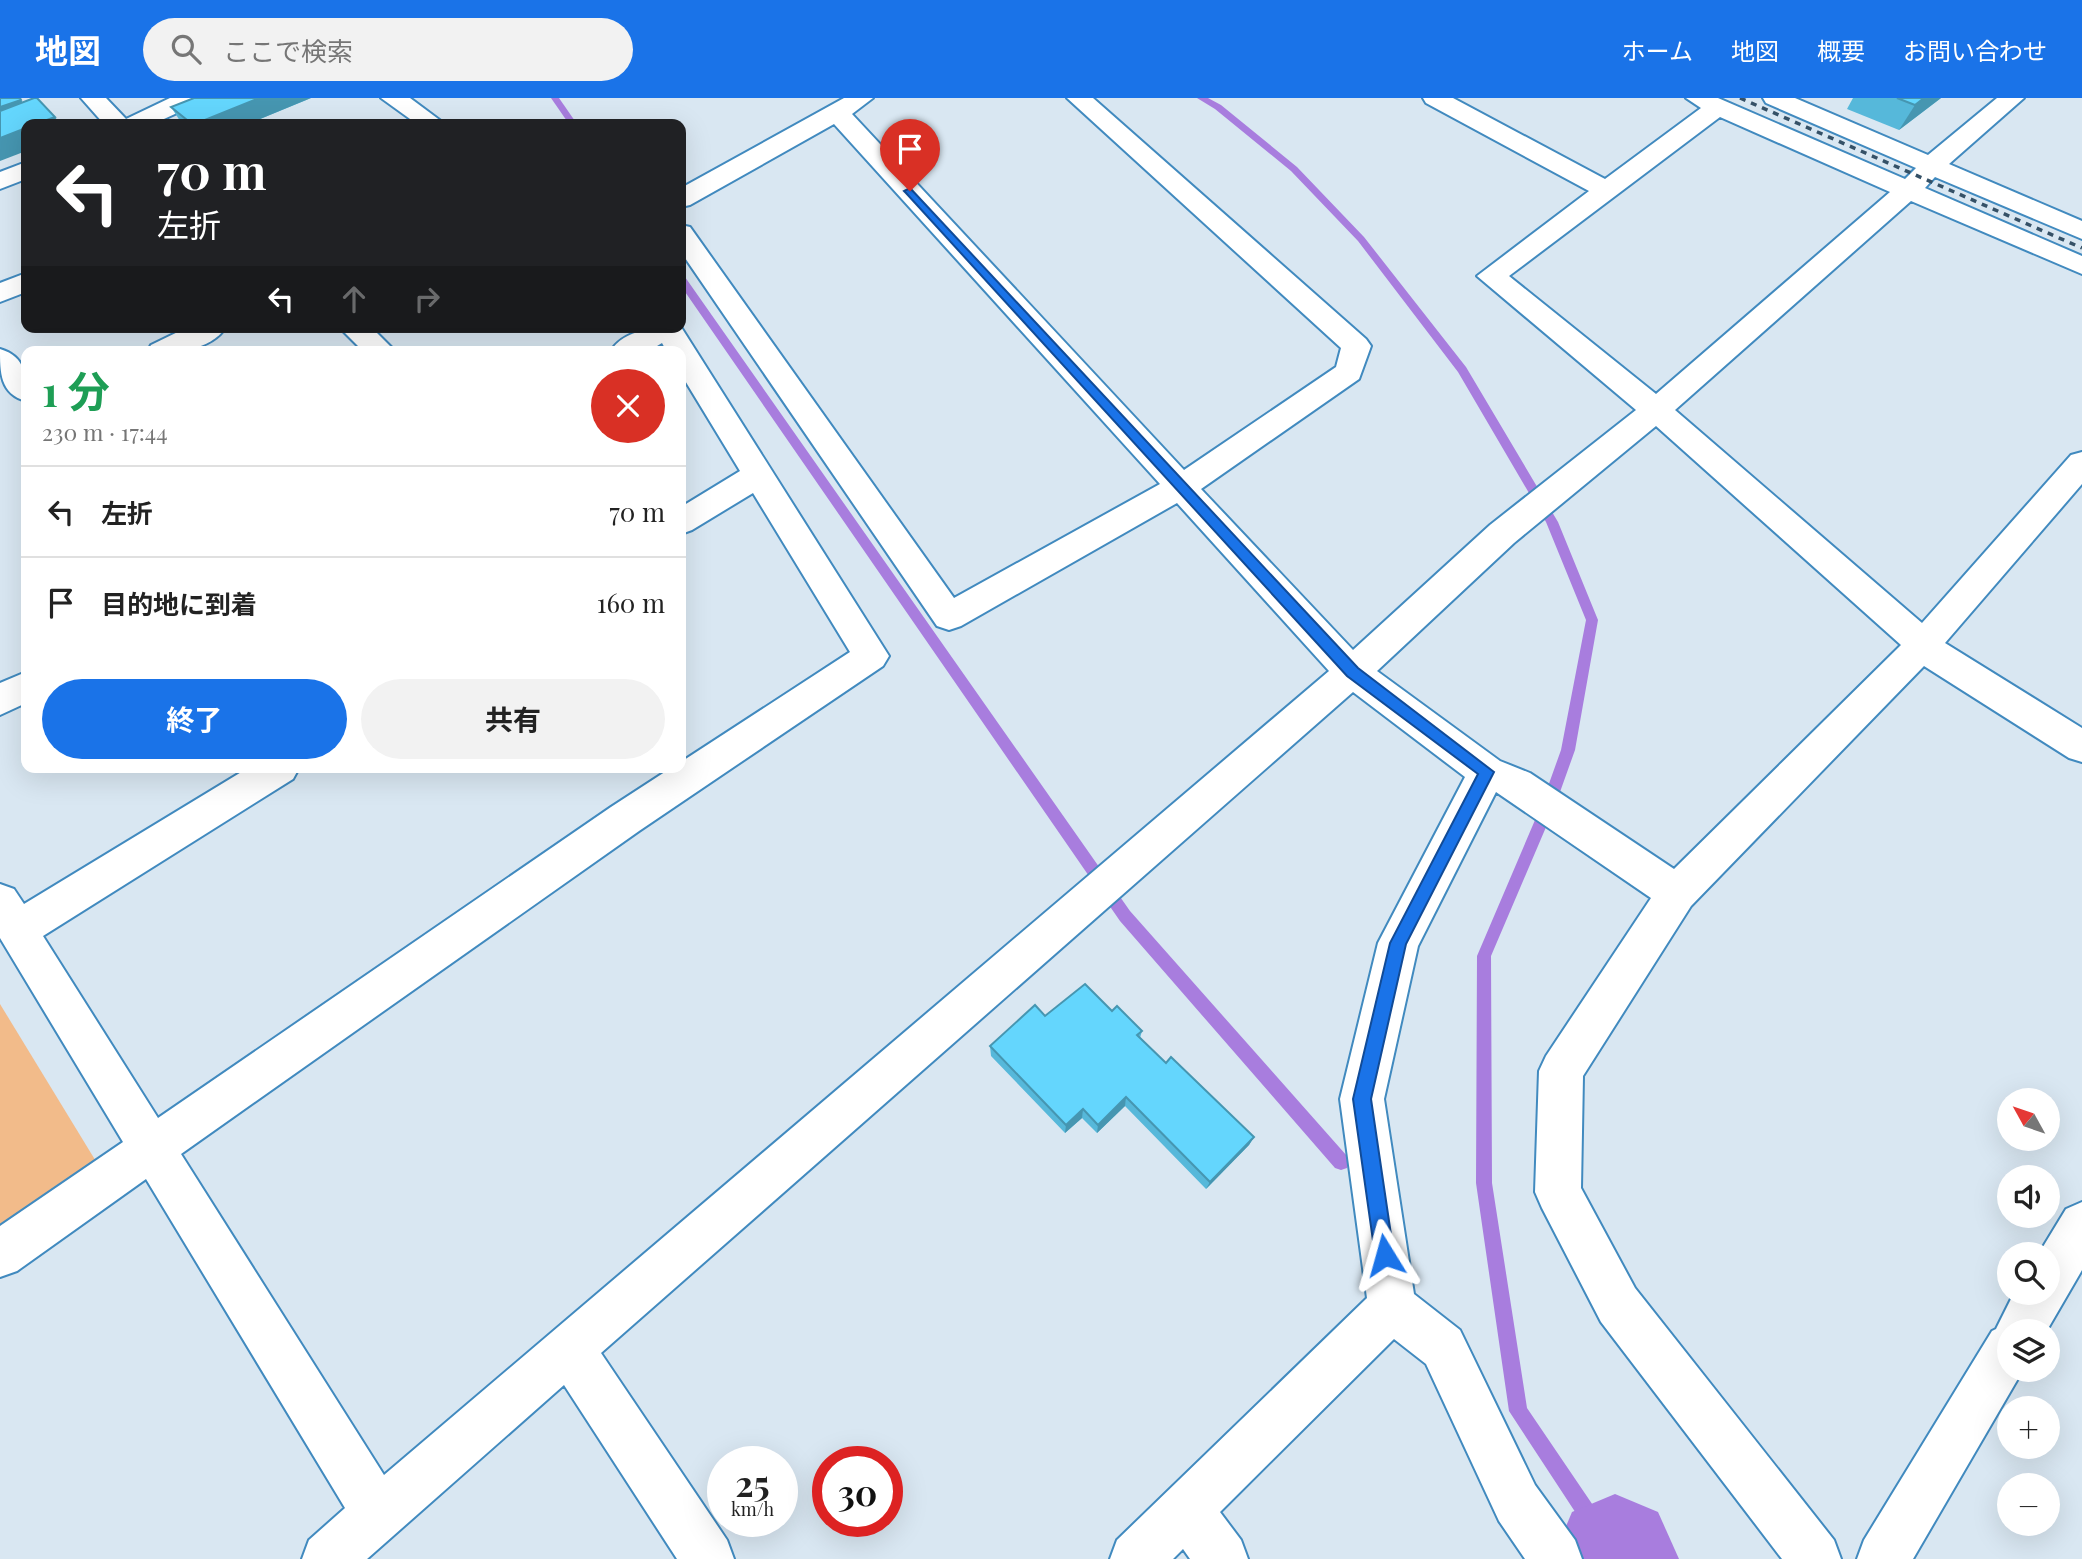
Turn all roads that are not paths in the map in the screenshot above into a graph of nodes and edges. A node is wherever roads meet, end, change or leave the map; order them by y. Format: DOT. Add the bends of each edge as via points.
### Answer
graph roads {
  1 [pos="93,98"];
  2 [pos="190,98"];
  3 [pos="393,98"];
  4 [pos="812,98"];
  5 [pos="1079,98"];
  6 [pos="1436,98"];
  7 [pos="1775,98"];
  8 [pos="2012,98"];
  9 [pos="1708,102"];
  10 [pos="849,105"];
  11 [pos="112,119"];
  12 [pos="145,119"];
  13 [pos="425,119"];
  14 [pos="1931,166"];
  15 [pos="21,172"];
  16 [pos="0,181"];
  17 [pos="1607,190"];
  18 [pos="1908,190"];
  19 [pos="686,196"];
  20 [pos="2082,231"];
  21 [pos="686,240"];
  22 [pos="2082,266"];
  23 [pos="21,284"];
  24 [pos="0,293"];
  25 [pos="200,333"];
  26 [pos="360,333"];
  27 [pos="658,333"];
  28 [pos="173,346"];
  29 [pos="375,346"];
  30 [pos="635,346"];
  31 [pos="0,359"];
  32 [pos="686,359"];
  33 [pos="21,385"];
  34 [pos="1656,410"];
  35 [pos="2082,463"];
  36 [pos="758,475"];
  37 [pos="1181,487"];
  38 [pos="686,519"];
  39 [pos="1923,645"];
  40 [pos="1352,672"];
  41 [pos="21,689"];
  42 [pos="0,700"];
  43 [pos="2082,747"];
  44 [pos="271,773"];
  45 [pos="1502,778"];
  46 [pos="1676,893"];
  47 [pos="8,916"];
  48 [pos="151,1147"];
  49 [pos="2082,1225"];
  50 [pos="0,1254"];
  51 [pos="2060,1263"];
  52 [pos="1392,1307"];
  53 [pos="568,1347"];
  54 [pos="1997,1368"];
  55 [pos="1187,1511"];
  56 [pos="379,1514"];
  57 [pos="328,1559"];
  58 [pos="708,1559"];
  59 [pos="1136,1559"];
  60 [pos="1222,1559"];
  61 [pos="1556,1559"];
  62 [pos="1815,1559"];
  63 [pos="1883,1559"];
  1 -- 11 [label="street"];
  2 -- 12 [label="street"];
  3 -- 13 [label="street"];
  4 -- 10 [label="street"];
  5 -- 37 [label="street" via="1356,346 1349,372"];
  6 -- 17 [label="street"];
  7 -- 14 [label="street"];
  8 -- 14 [label="street"];
  9 -- 17 [label="street"];
  9 -- 18 [label="street"];
  10 -- 19 [label="street"];
  10 -- 37 [label="street"];
  14 -- 18 [label="street"];
  14 -- 20 [label="street"];
  15 -- 16 [label="street"];
  17 -- 34 [label="street" via="1491,276"];
  18 -- 22 [label="street"];
  18 -- 34 [label="street"];
  21 -- 37 [label="street" via="949,617"];
  23 -- 24 [label="street"];
  25 -- 28 [label="street"];
  26 -- 29 [label="street"];
  27 -- 30 [label="street"];
  31 -- 33 [label="street"];
  32 -- 36 [label="street"];
  34 -- 39 [label="street"];
  34 -- 40 [label="street" via="1502,534"];
  35 -- 39 [label="street"];
  36 -- 38 [label="street"];
  36 -- 48 [label="street" via="871,656 625,819"];
  37 -- 40 [label="street"];
  39 -- 43 [label="street" via="1944,663"];
  39 -- 46 [label="street"];
  40 -- 45 [label="street"];
  40 -- 53 [label="street"];
  41 -- 42 [label="street"];
  44 -- 47 [label="street"];
  45 -- 46 [label="street"];
  45 -- 52 [label="street" via="1398,943 1362,1099"];
  46 -- 62 [label="street" via="1561,1071 1558,1192 1618,1306"];
  47 -- 48 [label="street"];
  48 -- 50 [label="street"];
  48 -- 56 [label="street"];
  49 -- 51 [label="street"];
  52 -- 55 [label="street"];
  52 -- 61 [label="street" via="1443,1348 1517,1503"];
  53 -- 56 [label="street"];
  53 -- 58 [label="street"];
  54 -- 63 [label="street"];
  55 -- 59 [label="street"];
  55 -- 60 [label="street"];
  56 -- 57 [label="street"];
}
